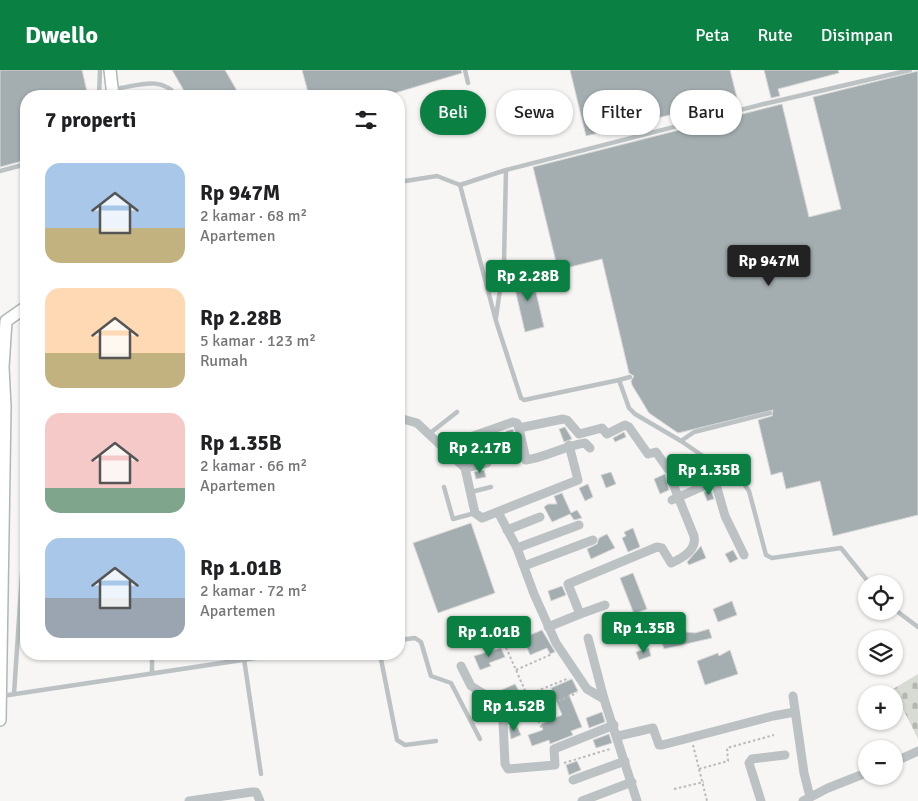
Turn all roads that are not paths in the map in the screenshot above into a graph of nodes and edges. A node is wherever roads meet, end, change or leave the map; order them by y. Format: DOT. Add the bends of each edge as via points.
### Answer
graph roads {
  1 [pos="100,70"];
  2 [pos="110,70"];
  3 [pos="465,70"];
  4 [pos="910,70"];
  5 [pos="468,83"];
  6 [pos="99,90"];
  7 [pos="113,90"];
  8 [pos="128,90"];
  9 [pos="172,90"];
  10 [pos="20,166"];
  11 [pos="506,170"];
  12 [pos="0,171"];
  13 [pos="405,181"];
  14 [pos="460,185"];
  15 [pos="20,310"];
  16 [pos="3,319"];
  17 [pos="496,321"];
  18 [pos="2,367"];
  19 [pos="630,377"];
  20 [pos="619,380"];
  21 [pos="456,412"];
  22 [pos="770,412"];
  23 [pos="405,420"];
  24 [pos="518,428"];
  25 [pos="429,434"];
  26 [pos="682,441"];
  27 [pos="568,445"];
  28 [pos="442,447"];
  29 [pos="590,448"];
  30 [pos="487,463"];
  31 [pos="465,468"];
  32 [pos="444,486"];
  33 [pos="491,487"];
  34 [pos="471,492"];
  35 [pos="675,499"];
  36 [pos="498,512"];
  37 [pos="475,513"];
  38 [pos="540,517"];
  39 [pos="579,526"];
  40 [pos="507,530"];
  41 [pos="593,540"];
  42 [pos="517,548"];
  43 [pos="744,555"];
  44 [pos="524,566"];
  45 [pos="863,575"];
  46 [pos="20,604"];
  47 [pos="605,604"];
  48 [pos="580,614"];
  49 [pos="903,616"];
  50 [pos="548,626"];
  51 [pos="918,627"];
  52 [pos="588,638"];
  53 [pos="405,639"];
  54 [pos="152,660"];
  55 [pos="237,660"];
  56 [pos="244,660"];
  57 [pos="381,660"];
  58 [pos="460,666"];
  59 [pos="152,673"];
  60 [pos="14,694"];
  61 [pos="1,696"];
  62 [pos="792,696"];
  63 [pos="604,699"];
  64 [pos="795,712"];
  65 [pos="0,720"];
  66 [pos="614,725"];
  67 [pos="480,739"];
  68 [pos="436,741"];
  69 [pos="619,741"];
  70 [pos="918,751"];
  71 [pos="785,755"];
  72 [pos="903,758"];
  73 [pos="625,761"];
  74 [pos="261,774"];
  75 [pos="858,777"];
  76 [pos="572,780"];
  77 [pos="632,782"];
  78 [pos="807,799"];
  79 [pos="189,801"];
  80 [pos="260,801"];
  81 [pos="582,801"];
  82 [pos="637,801"];
  83 [pos="761,801"];
  1 -- 6 [label="lane"];
  2 -- 7 [label="main road"];
  3 -- 5 [label="lane"];
  4 -- 11 [label="lane"];
  8 -- 9 [label="lane" via="162,83"];
  10 -- 12 [label="lane"];
  11 -- 14 [label="lane"];
  11 -- 17 [label="lane" via="504,261"];
  13 -- 14 [label="lane" via="437,176"];
  14 -- 17 [label="lane"];
  15 -- 16 [label="main road"];
  16 -- 18 [label="main road"];
  17 -- 20 [label="lane" via="524,400"];
  18 -- 61 [label="main road" via="5,407"];
  19 -- 20 [label="lane"];
  20 -- 26 [label="lane" via="629,408 635,414"];
  21 -- 25 [label="lane"];
  22 -- 26 [label="lane" via="694,432"];
  23 -- 25 [label="street" via="416,423"];
  24 -- 27 [label="street" via="526,460"];
  24 -- 28 [label="street" via="513,422"];
  24 -- 35 [label="street" via="563,419 576,433 602,428 607,434 628,425 648,454 655,452 668,469 674,469 677,477 672,484"];
  25 -- 28 [label="street"];
  26 -- 45 [label="lane" via="747,487 763,550 769,557 841,548"];
  27 -- 29 [label="street" via="585,443"];
  27 -- 36 [label="street" via="578,480"];
  28 -- 31 [label="street"];
  30 -- 31 [label="street"];
  31 -- 34 [label="street"];
  32 -- 37 [label="lane" via="453,519"];
  33 -- 34 [label="lane"];
  34 -- 37 [label="street"];
  35 -- 43 [label="street" via="715,481 725,516"];
  35 -- 48 [label="street" via="696,542 690,551 671,563 662,548 657,547 568,584"];
  36 -- 37 [label="street" via="482,518"];
  36 -- 40 [label="street"];
  38 -- 40 [label="street"];
  39 -- 42 [label="street"];
  40 -- 42 [label="street"];
  41 -- 44 [label="street"];
  42 -- 44 [label="street"];
  44 -- 50 [label="street"];
  46 -- 60 [label="lane"];
  47 -- 48 [label="street"];
  48 -- 50 [label="street"];
  49 -- 51 [label="lane"];
  50 -- 63 [label="street" via="587,689"];
  52 -- 63 [label="street"];
  53 -- 67 [label="lane" via="415,638 421,642 431,676 451,683"];
  54 -- 59 [label="lane"];
  55 -- 59 [label="lane"];
  56 -- 74 [label="lane"];
  57 -- 68 [label="lane" via="397,740 405,745"];
  58 -- 66 [label="street" via="471,686 489,697 501,717 506,768 555,766 554,749"];
  59 -- 60 [label="lane"];
  60 -- 61 [label="lane"];
  61 -- 65 [label="main road"];
  62 -- 64 [label="street"];
  63 -- 66 [label="street"];
  64 -- 69 [label="street" via="659,745 653,728"];
  64 -- 78 [label="street"];
  66 -- 69 [label="street"];
  69 -- 73 [label="street"];
  70 -- 72 [label="street"];
  71 -- 83 [label="street" via="752,759 749,763"];
  73 -- 76 [label="street"];
  73 -- 77 [label="street"];
  75 -- 78 [label="street"];
  77 -- 81 [label="street"];
  77 -- 82 [label="street"];
  79 -- 80 [label="street" via="252,792 256,792"];
}
